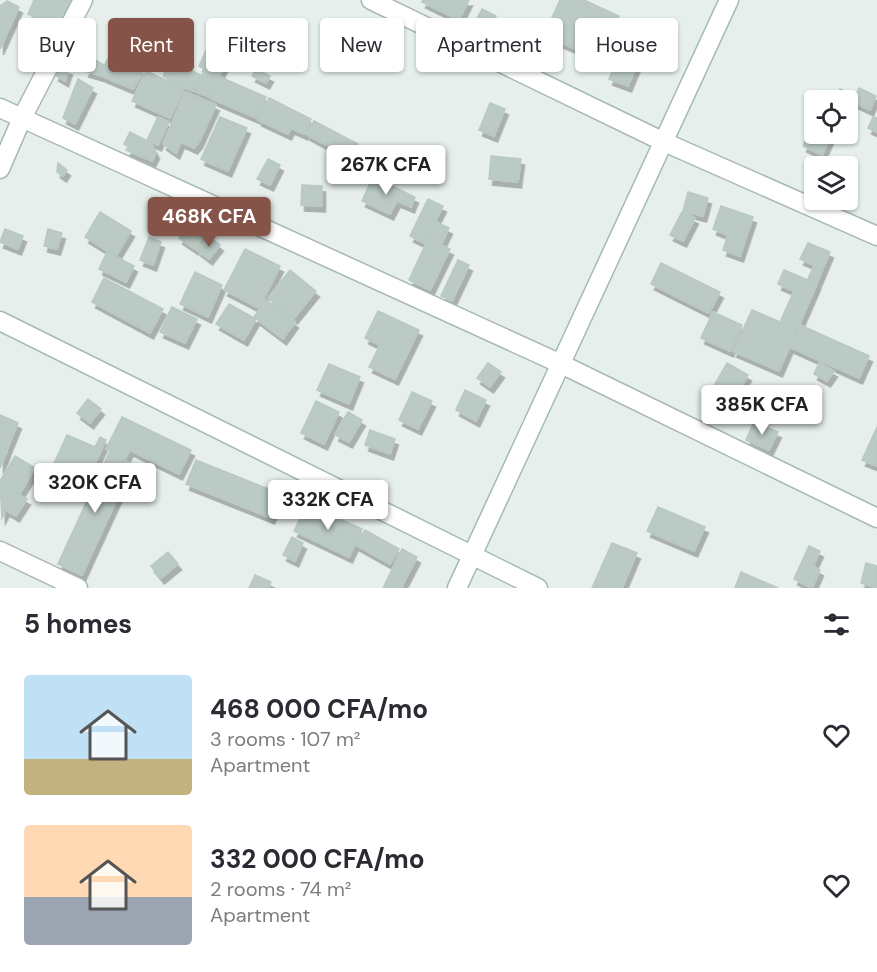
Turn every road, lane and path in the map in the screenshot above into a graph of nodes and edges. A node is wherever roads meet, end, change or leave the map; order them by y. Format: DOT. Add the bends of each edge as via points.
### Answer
graph roads {
  1 [pos="83,0"];
  2 [pos="371,0"];
  3 [pos="729,0"];
  4 [pos="0,108"];
  5 [pos="22,118"];
  6 [pos="664,142"];
  7 [pos="0,169"];
  8 [pos="877,236"];
  9 [pos="0,321"];
  10 [pos="561,364"];
  11 [pos="877,518"];
  12 [pos="0,551"];
  13 [pos="473,554"];
  14 [pos="78,588"];
  15 [pos="457,588"];
  16 [pos="538,588"];
  1 -- 5 [label="street"];
  2 -- 6 [label="street"];
  3 -- 6 [label="street"];
  4 -- 5 [label="street"];
  5 -- 7 [label="street"];
  5 -- 10 [label="street"];
  6 -- 8 [label="street"];
  6 -- 10 [label="street"];
  9 -- 13 [label="street"];
  10 -- 11 [label="street"];
  10 -- 13 [label="street"];
  12 -- 14 [label="street"];
  13 -- 15 [label="street"];
  13 -- 16 [label="street"];
}
